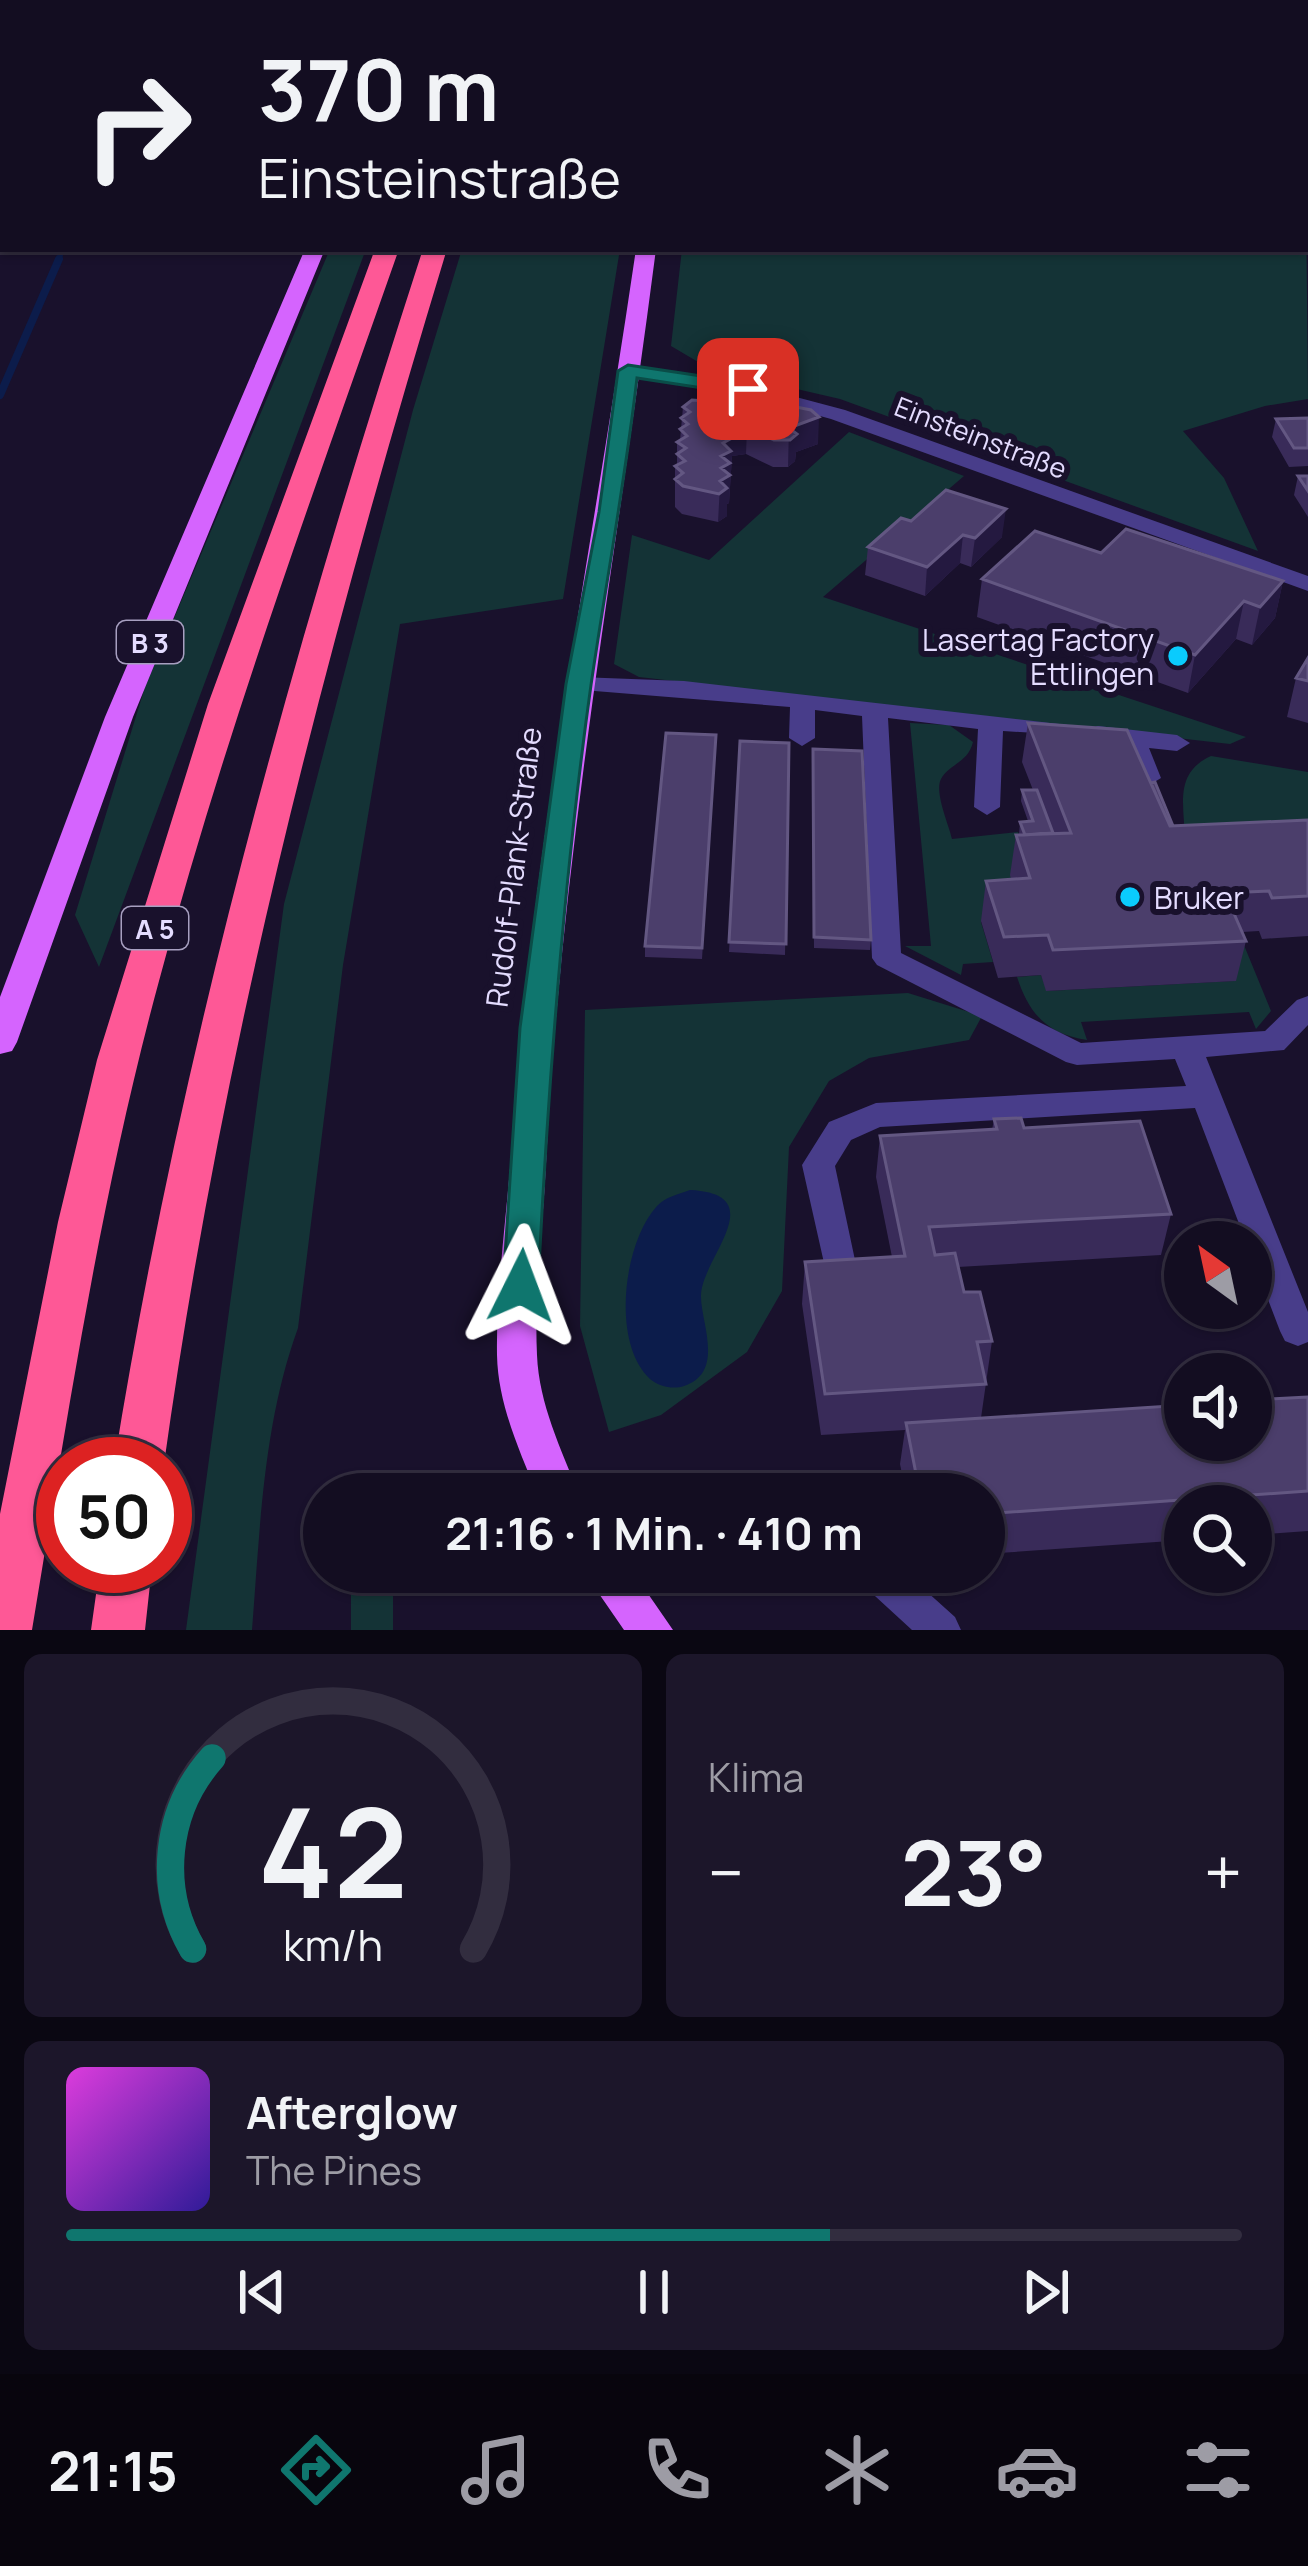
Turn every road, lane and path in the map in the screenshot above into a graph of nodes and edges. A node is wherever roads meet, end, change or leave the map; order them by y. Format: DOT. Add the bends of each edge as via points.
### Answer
graph roads {
  1 [pos="315,252"];
  2 [pos="386,252"];
  3 [pos="434,252"];
  4 [pos="646,252"];
  5 [pos="628,371"];
  6 [pos="1308,584"];
  7 [pos="579,684"];
  8 [pos="803,703"];
  9 [pos="875,712"];
  10 [pos="992,724"];
  11 [pos="802,738"];
  12 [pos="1132,738"];
  13 [pos="1177,743"];
  14 [pos="1148,778"];
  15 [pos="987,807"];
  16 [pos="1308,1007"];
  17 [pos="0,1042"];
  18 [pos="1186,1047"];
  19 [pos="1206,1096"];
  20 [pos="846,1295"];
  21 [pos="1298,1331"];
  22 [pos="143,1437"];
  23 [pos="550,1473"];
  24 [pos="123,1593"];
  25 [pos="622,1593"];
  26 [pos="900,1593"];
  27 [pos="5,1630"];
  28 [pos="118,1630"];
  29 [pos="651,1630"];
  30 [pos="941,1630"];
  1 -- 17 [label="main road, B 3" via="118,717"];
  2 -- 27 [label="highway, A 5" via="199,782 138,984"];
  3 -- 22 [label="highway" via="372,447 229,977"];
  4 -- 5 [label="main road, Rudolf-Plank-Straße"];
  5 -- 6 [label="street, Einsteinstraße" via="826,406"];
  5 -- 7 [label="main road, Rudolf-Plank-Straße"];
  7 -- 8 [label="street"];
  7 -- 23 [label="main road, Rudolf-Plank-Straße" via="536,1028 517,1358 527,1416"];
  8 -- 9 [label="street"];
  8 -- 11 [label="street"];
  9 -- 10 [label="street"];
  9 -- 18 [label="street" via="887,958 1077,1054"];
  10 -- 12 [label="street"];
  10 -- 15 [label="street"];
  12 -- 13 [label="street"];
  12 -- 14 [label="street"];
  16 -- 18 [label="street" via="1273,1042"];
  18 -- 19 [label="street"];
  19 -- 20 [label="street" via="876,1115 840,1131 818,1165"];
  19 -- 21 [label="street"];
  24 -- 28 [label="highway"];
  25 -- 29 [label="main road"];
  26 -- 30 [label="street"];
}
